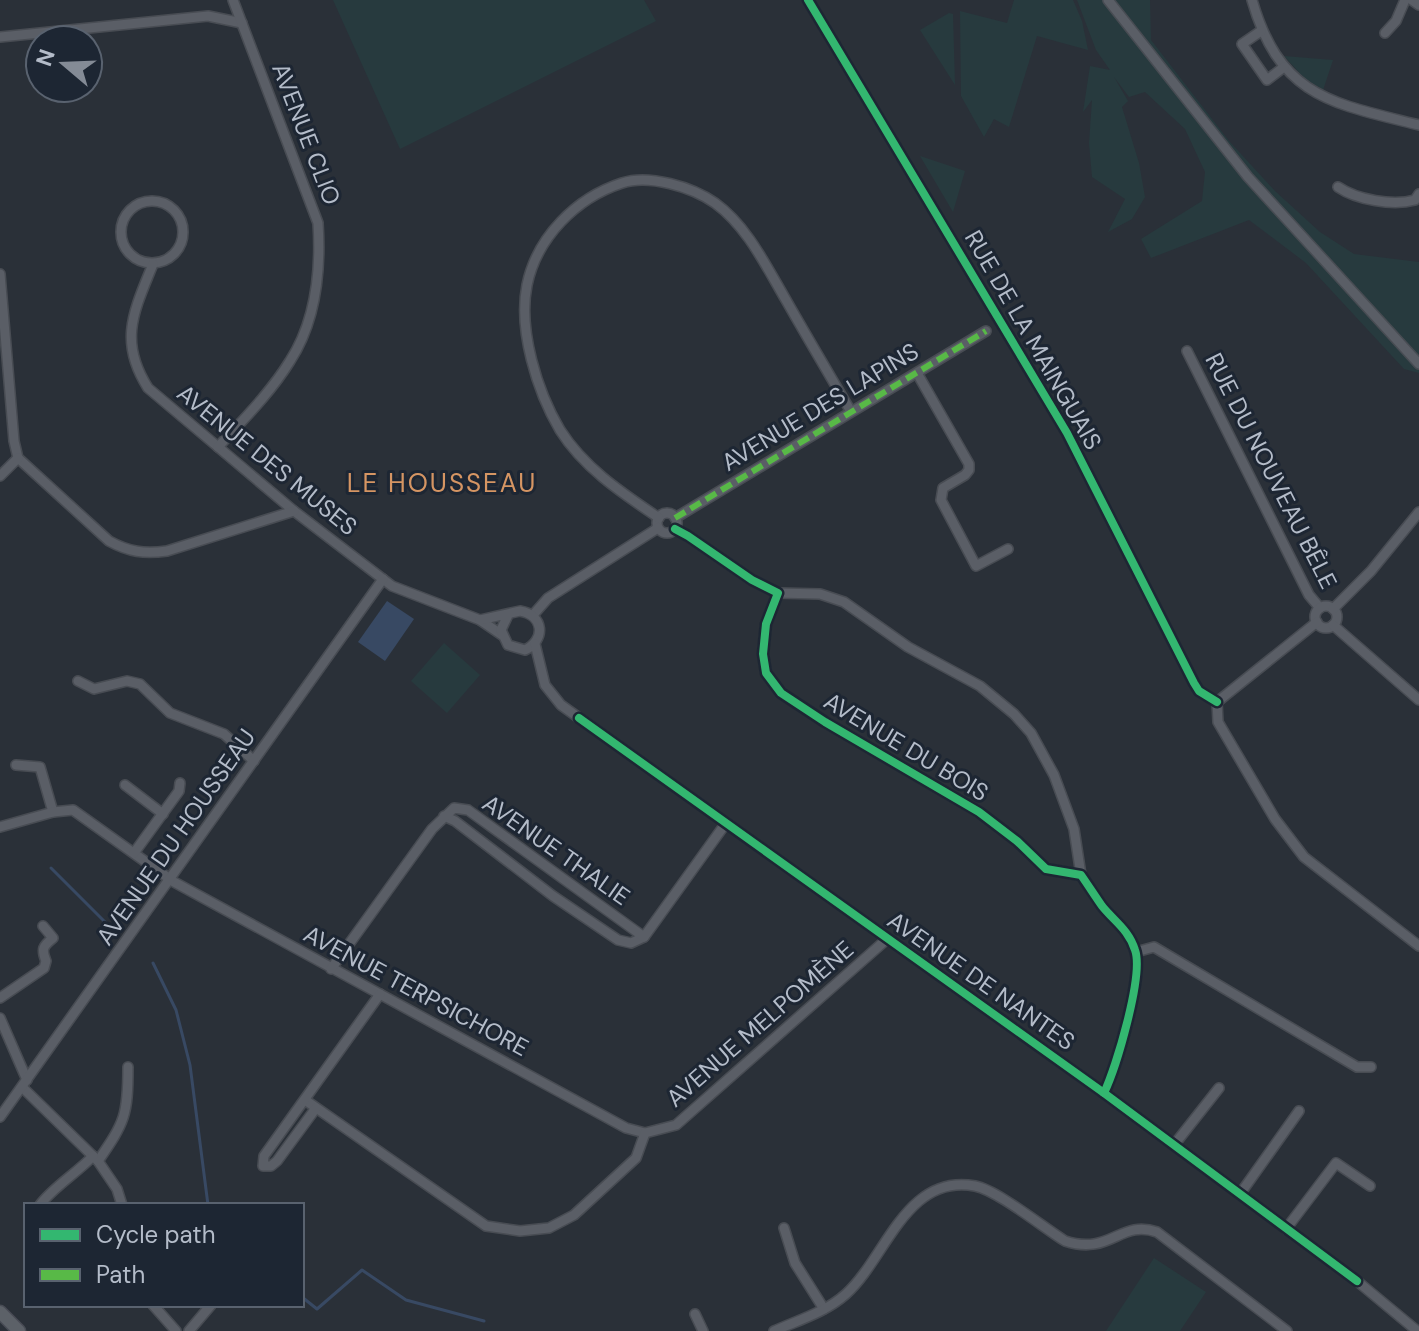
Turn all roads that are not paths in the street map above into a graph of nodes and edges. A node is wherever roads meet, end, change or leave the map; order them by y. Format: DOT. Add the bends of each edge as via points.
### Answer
graph roads {
  1 [pos="233,0"];
  2 [pos="808,0"];
  3 [pos="1108,0"];
  4 [pos="1252,0"];
  5 [pos="1405,0"];
  6 [pos="1412,0"];
  7 [pos="1419,5"];
  8 [pos="242,23"];
  9 [pos="1261,31"];
  10 [pos="1385,33"];
  11 [pos="0,37"];
  12 [pos="1284,67"];
  13 [pos="1419,125"];
  14 [pos="1338,187"];
  15 [pos="1419,194"];
  16 [pos="153,264"];
  17 [pos="0,274"];
  18 [pos="986,331"];
  19 [pos="1187,351"];
  20 [pos="1419,364"];
  21 [pos="917,373"];
  22 [pos="850,410"];
  23 [pos="218,447"];
  24 [pos="18,458"];
  25 [pos="0,476"];
  26 [pos="294,511"];
  27 [pos="1419,512"];
  28 [pos="675,518"];
  29 [pos="659,523"];
  30 [pos="675,529"];
  31 [pos="1008,549"];
  32 [pos="383,579"];
  33 [pos="778,593"];
  34 [pos="1320,608"];
  35 [pos="1333,609"];
  36 [pos="508,615"];
  37 [pos="533,615"];
  38 [pos="480,620"];
  39 [pos="1317,622"];
  40 [pos="1333,625"];
  41 [pos="502,635"];
  42 [pos="535,644"];
  43 [pos="78,681"];
  44 [pos="1419,700"];
  45 [pos="1217,702"];
  46 [pos="254,761"];
  47 [pos="16,765"];
  48 [pos="180,783"];
  49 [pos="125,785"];
  50 [pos="53,812"];
  51 [pos="163,814"];
  52 [pos="444,816"];
  53 [pos="726,823"];
  54 [pos="0,827"];
  55 [pos="134,853"];
  56 [pos="1081,875"];
  57 [pos="170,880"];
  58 [pos="43,926"];
  59 [pos="644,937"];
  60 [pos="887,939"];
  61 [pos="1419,946"];
  62 [pos="1136,952"];
  63 [pos="331,969"];
  64 [pos="380,994"];
  65 [pos="0,998"];
  66 [pos="0,1018"];
  67 [pos="128,1067"];
  68 [pos="1371,1067"];
  69 [pos="25,1084"];
  70 [pos="1219,1088"];
  71 [pos="1104,1093"];
  72 [pos="305,1100"];
  73 [pos="316,1108"];
  74 [pos="1299,1111"];
  75 [pos="0,1117"];
  76 [pos="645,1133"];
  77 [pos="1174,1145"];
  78 [pos="95,1159"];
  79 [pos="1370,1186"];
  80 [pos="1240,1194"];
  81 [pos="41,1203"];
  82 [pos="121,1203"];
  83 [pos="784,1228"];
  84 [pos="1286,1229"];
  85 [pos="155,1307"];
  86 [pos="209,1307"];
  87 [pos="824,1309"];
  88 [pos="0,1312"];
  89 [pos="695,1314"];
  90 [pos="1417,1330"];
  91 [pos="19,1331"];
  92 [pos="176,1331"];
  93 [pos="189,1331"];
  94 [pos="703,1331"];
  95 [pos="774,1331"];
  96 [pos="1287,1331"];
  1 -- 8 [label="street, AVENUE CLIO"];
  2 -- 45 [label="street, RUE DE LA MAINGUAIS" via="1067,433 1187,672 1199,691"];
  3 -- 20 [label="street" via="1248,177"];
  4 -- 9 [label="street"];
  5 -- 10 [label="street"];
  6 -- 7 [label="street"];
  8 -- 11 [label="street" via="208,16"];
  8 -- 23 [label="street, AVENUE CLIO" via="318,223 320,249 312,306 291,361"];
  9 -- 12 [label="street"];
  9 -- 12 [label="street" via="1242,44 1267,80"];
  12 -- 13 [label="street" via="1334,103"];
  14 -- 15 [label="street" via="1351,196 1406,203"];
  16 -- 16 [label="street, AVENUE DES MUSES" via="179,248 183,227 172,209 153,201 134,207 121,233 127,251"];
  16 -- 23 [label="street, AVENUE DES MUSES" via="132,319 135,368 148,388"];
  17 -- 24 [label="street"];
  18 -- 21 [label="street, AVENUE DES LAPINS"];
  19 -- 34 [label="street, RUE DU NOUVEAU BÊLE"];
  21 -- 22 [label="street, AVENUE DES LAPINS"];
  21 -- 31 [label="street" via="969,464 965,475 943,488 941,500 976,566"];
  22 -- 28 [label="street, AVENUE DES LAPINS"];
  22 -- 29 [label="street" via="760,255 714,202 653,181 625,182 578,205 537,254 527,284 524,308 536,378 577,452"];
  23 -- 26 [label="street, AVENUE DES MUSES"];
  24 -- 25 [label="street"];
  24 -- 26 [label="street" via="109,541 145,554"];
  26 -- 32 [label="street, AVENUE DES MUSES"];
  27 -- 35 [label="street"];
  28 -- 29 [label="street" via="667,513"];
  28 -- 30 [label="street"];
  29 -- 30 [label="street" via="666,533"];
  29 -- 37 [label="street" via="548,598"];
  30 -- 33 [label="street"];
  32 -- 38 [label="street, AVENUE DES MUSES"];
  32 -- 46 [label="street, AVENUE DU HOUSSEAU"];
  33 -- 56 [label="street" via="820,594 844,602 908,647 980,686 1014,714 1054,775 1074,829"];
  33 -- 56 [label="street, AVENUE DU BOIS" via="766,624 763,654 766,673 781,693 979,812 1046,869"];
  34 -- 35 [label="street"];
  34 -- 39 [label="street"];
  35 -- 40 [label="street"];
  36 -- 37 [label="street"];
  36 -- 38 [label="street"];
  36 -- 41 [label="street"];
  37 -- 42 [label="street" via="540,626"];
  38 -- 41 [label="street, AVENUE DES MUSES"];
  39 -- 40 [label="street" via="1324,628"];
  39 -- 45 [label="street"];
  40 -- 44 [label="street, RUE DU NOUVEAU BÊLE"];
  41 -- 42 [label="street" via="519,650"];
  42 -- 53 [label="street, AVENUE DE NANTES" via="545,685 561,705"];
  43 -- 46 [label="street" via="94,689 127,681 140,684 170,713 224,734"];
  45 -- 61 [label="street" via="1218,722 1237,756 1304,857"];
  46 -- 57 [label="street, AVENUE DU HOUSSEAU"];
  47 -- 50 [label="street" via="40,767"];
  48 -- 51 [label="street"];
  49 -- 51 [label="street"];
  50 -- 54 [label="street"];
  50 -- 55 [label="street, AVENUE TERPSICHORE" via="73,810"];
  51 -- 55 [label="street"];
  52 -- 59 [label="street" via="618,940 631,943"];
  52 -- 59 [label="street, AVENUE THALIE" via="454,808 468,810"];
  52 -- 63 [label="street, AVENUE THALIE"];
  53 -- 59 [label="street, AVENUE THALIE"];
  53 -- 60 [label="street, AVENUE DE NANTES"];
  55 -- 57 [label="street, AVENUE TERPSICHORE"];
  56 -- 62 [label="street" via="1124,928"];
  57 -- 63 [label="street, AVENUE TERPSICHORE"];
  57 -- 69 [label="street, AVENUE DU HOUSSEAU"];
  58 -- 65 [label="street" via="53,938 42,951 44,968"];
  60 -- 71 [label="street, AVENUE DE NANTES"];
  60 -- 76 [label="street, AVENUE MELPOMÈNE" via="676,1125"];
  62 -- 68 [label="street" via="1154,947 1357,1067"];
  62 -- 71 [label="street" via="1132,1001"];
  63 -- 64 [label="street, AVENUE TERPSICHORE"];
  64 -- 72 [label="street"];
  64 -- 76 [label="street, AVENUE TERPSICHORE" via="626,1128"];
  66 -- 69 [label="street"];
  67 -- 78 [label="street" via="122,1125"];
  69 -- 75 [label="street, AVENUE DU HOUSSEAU"];
  69 -- 78 [label="street"];
  70 -- 77 [label="street"];
  71 -- 77 [label="street, AVENUE DE NANTES"];
  72 -- 73 [label="street"];
  72 -- 73 [label="street" via="264,1156 263,1166 277,1161"];
  73 -- 76 [label="street" via="486,1226 520,1231 549,1228 574,1215 636,1158"];
  74 -- 80 [label="street"];
  77 -- 80 [label="street, AVENUE DE NANTES"];
  78 -- 81 [label="street"];
  78 -- 82 [label="street"];
  79 -- 84 [label="street" via="1336,1163"];
  80 -- 84 [label="street, AVENUE DE NANTES"];
  83 -- 87 [label="street" via="795,1263"];
  84 -- 90 [label="street, AVENUE DE NANTES"];
  85 -- 92 [label="street"];
  86 -- 93 [label="street"];
  87 -- 95 [label="street"];
  87 -- 96 [label="street" via="859,1279 916,1202 960,1185 992,1193 1078,1246 1105,1243 1136,1228 1157,1232"];
  88 -- 91 [label="main road"];
  89 -- 94 [label="street"];
}
